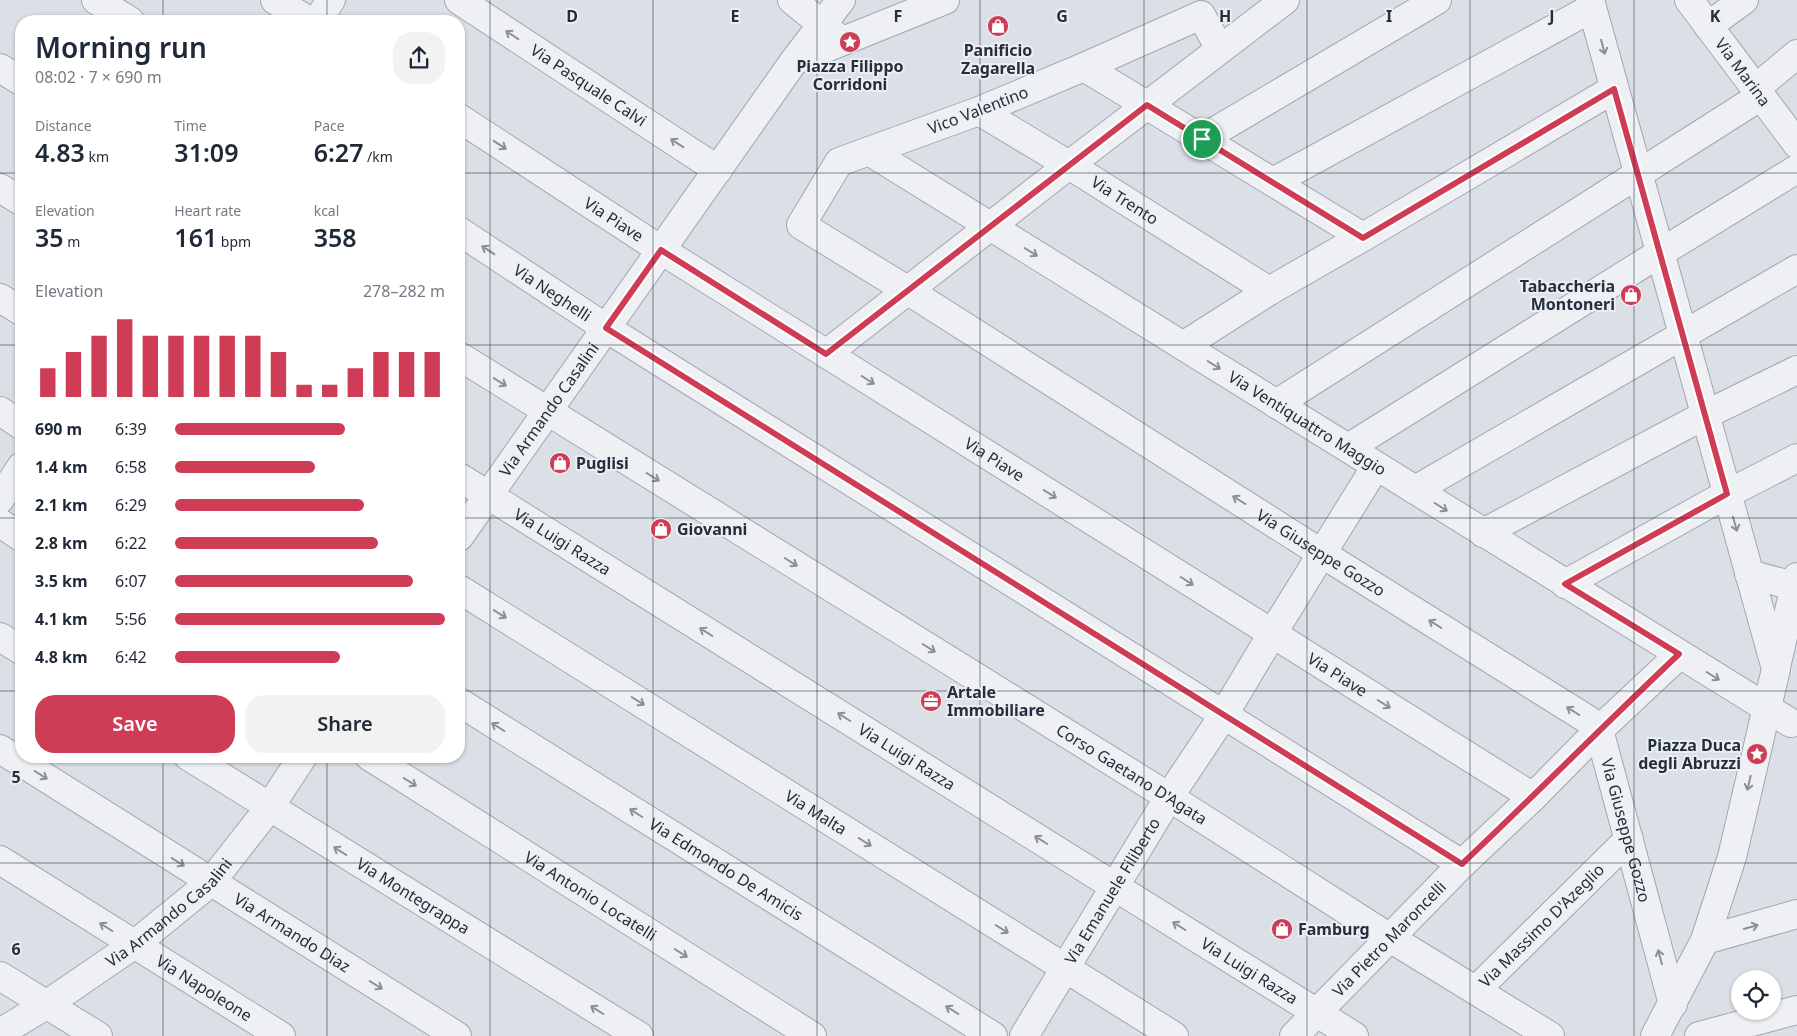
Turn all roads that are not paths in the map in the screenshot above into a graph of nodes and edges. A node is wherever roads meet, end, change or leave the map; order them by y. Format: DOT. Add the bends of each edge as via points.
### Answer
graph roads {
  1 [pos="96,0"];
  2 [pos="275,0"];
  3 [pos="331,0"];
  4 [pos="459,0"];
  5 [pos="842,0"];
  6 [pos="945,0"];
  7 [pos="1285,0"];
  8 [pos="1437,0"];
  9 [pos="1689,0"];
  10 [pos="1744,0"];
  11 [pos="1591,4"];
  12 [pos="807,13"];
  13 [pos="120,15"];
  14 [pos="299,15"];
  15 [pos="320,15"];
  16 [pos="1708,26"];
  17 [pos="843,41"];
  18 [pos="1220,49"];
  19 [pos="1797,54"];
  20 [pos="794,61"];
  21 [pos="1084,67"];
  22 [pos="0,68"];
  23 [pos="15,77"];
  24 [pos="1614,89"];
  25 [pos="1758,92"];
  26 [pos="1147,105"];
  27 [pos="979,111"];
  28 [pos="465,122"];
  29 [pos="1202,139"];
  30 [pos="1797,144"];
  31 [pos="870,151"];
  32 [pos="1069,165"];
  33 [pos="1797,169"];
  34 [pos="718,170"];
  35 [pos="1638,174"];
  36 [pos="1273,182"];
  37 [pos="0,188"];
  38 [pos="15,197"];
  39 [pos="801,225"];
  40 [pos="990,227"];
  41 [pos="465,235"];
  42 [pos="1363,238"];
  43 [pos="661,250"];
  44 [pos="1660,253"];
  45 [pos="1797,269"];
  46 [pos="908,290"];
  47 [pos="1269,291"];
  48 [pos="0,298"];
  49 [pos="15,307"];
  50 [pos="606,328"];
  51 [pos="1683,336"];
  52 [pos="1183,346"];
  53 [pos="826,354"];
  54 [pos="465,360"];
  55 [pos="1797,370"];
  56 [pos="1276,404"];
  57 [pos="0,411"];
  58 [pos="548,412"];
  59 [pos="1705,415"];
  60 [pos="15,421"];
  61 [pos="1348,448"];
  62 [pos="1797,458"];
  63 [pos="1376,466"];
  64 [pos="15,476"];
  65 [pos="465,481"];
  66 [pos="1415,490"];
  67 [pos="1727,494"];
  68 [pos="488,496"];
  69 [pos="0,499"];
  70 [pos="0,523"];
  71 [pos="465,529"];
  72 [pos="1483,532"];
  73 [pos="15,533"];
  74 [pos="1322,553"];
  75 [pos="1749,574"];
  76 [pos="1565,584"];
  77 [pos="1796,584"];
  78 [pos="465,592"];
  79 [pos="1272,634"];
  80 [pos="0,637"];
  81 [pos="15,646"];
  82 [pos="1679,654"];
  83 [pos="1776,669"];
  84 [pos="1756,703"];
  85 [pos="465,706"];
  86 [pos="1224,716"];
  87 [pos="1598,730"];
  88 [pos="1794,735"];
  89 [pos="0,749"];
  90 [pos="15,758"];
  91 [pos="22,763"];
  92 [pos="199,763"];
  93 [pos="299,763"];
  94 [pos="380,763"];
  95 [pos="1168,796"];
  96 [pos="1533,797"];
  97 [pos="269,808"];
  98 [pos="1628,839"];
  99 [pos="0,860"];
  100 [pos="1462,864"];
  101 [pos="211,882"];
  102 [pos="1115,886"];
  103 [pos="1797,914"];
  104 [pos="1390,938"];
  105 [pos="134,944"];
  106 [pos="1703,945"];
  107 [pos="1066,968"];
  108 [pos="0,976"];
  109 [pos="1476,990"];
  110 [pos="1673,1004"];
  111 [pos="46,1005"];
  112 [pos="1797,1010"];
  113 [pos="1316,1012"];
  114 [pos="0,1033"];
  115 [pos="71,1036"];
  116 [pos="98,1036"];
  117 [pos="281,1036"];
  118 [pos="457,1036"];
  119 [pos="639,1036"];
  120 [pos="812,1036"];
  121 [pos="993,1036"];
  122 [pos="1024,1036"];
  123 [pos="1174,1036"];
  124 [pos="1294,1036"];
  125 [pos="1354,1036"];
  126 [pos="1550,1036"];
  127 [pos="1655,1036"];
  128 [pos="1698,1036"];
  1 -- 13 [label="street"];
  2 -- 14 [label="street"];
  3 -- 15 [label="street"];
  34 -- 4 [label="street, Via Pasquale Calvi, one-way"];
  5 -- 12 [label="street, Via Armando Casalini"];
  6 -- 17 [label="street"];
  7 -- 18 [label="street"];
  8 -- 29 [label="street"];
  9 -- 16 [label="street, Via Marina"];
  10 -- 16 [label="street"];
  11 -- 24 [label="street, one-way"];
  11 -- 36 [label="street"];
  12 -- 17 [label="street"];
  12 -- 20 [label="street, Via Armando Casalini"];
  16 -- 25 [label="street, Via Marina"];
  17 -- 20 [label="street"];
  18 -- 21 [label="street, Vico Valentino" via="1201,15"];
  18 -- 26 [label="street"];
  19 -- 25 [label="street"];
  20 -- 34 [label="street, Via Armando Casalini"];
  21 -- 26 [label="street"];
  21 -- 27 [label="street, Vico Valentino"];
  22 -- 23 [label="street"];
  24 -- 35 [label="street"];
  24 -- 42 [label="street"];
  25 -- 30 [label="street, Via Marina"];
  25 -- 35 [label="street"];
  26 -- 29 [label="street"];
  26 -- 32 [label="street"];
  27 -- 31 [label="street, Vico Valentino"];
  27 -- 32 [label="street, Via Trento"];
  28 -- 43 [label="street, Via Piave, one-way"];
  29 -- 36 [label="street"];
  31 -- 39 [label="street, Vico Valentino" via="839,162"];
  31 -- 40 [label="street, Via Ventiquattro Maggio"];
  32 -- 40 [label="street"];
  32 -- 47 [label="street, Via Trento"];
  33 -- 44 [label="street"];
  34 -- 43 [label="street, Via Armando Casalini"];
  35 -- 44 [label="street"];
  35 -- 56 [label="street"];
  36 -- 42 [label="street"];
  37 -- 38 [label="street"];
  39 -- 46 [label="street, Via Giuseppe Gozzo"];
  40 -- 46 [label="street"];
  40 -- 52 [label="street, Via Ventiquattro Maggio, one-way"];
  50 -- 41 [label="street, Via Neghelli, one-way"];
  42 -- 47 [label="street"];
  43 -- 50 [label="street, Via Armando Casalini"];
  43 -- 53 [label="street, Via Piave"];
  44 -- 51 [label="street"];
  44 -- 61 [label="street"];
  45 -- 51 [label="street"];
  46 -- 53 [label="street"];
  74 -- 46 [label="street, Via Giuseppe Gozzo, one-way"];
  47 -- 52 [label="street"];
  48 -- 49 [label="street"];
  50 -- 58 [label="street, Via Armando Casalini"];
  50 -- 86 [label="street, Via Neghelli"];
  51 -- 59 [label="street"];
  51 -- 66 [label="street"];
  52 -- 56 [label="street, Via Ventiquattro Maggio, one-way"];
  53 -- 79 [label="street, Via Piave, one-way"];
  54 -- 58 [label="street, Corso Gaetano D'Agata, one-way"];
  55 -- 59 [label="street"];
  56 -- 61 [label="street, Via Ventiquattro Maggio"];
  57 -- 60 [label="street"];
  58 -- 68 [label="street, Via Armando Casalini"];
  58 -- 95 [label="street, Corso Gaetano D'Agata, one-way"];
  59 -- 67 [label="street"];
  59 -- 72 [label="street"];
  61 -- 63 [label="street, Via Ventiquattro Maggio"];
  62 -- 67 [label="street"];
  63 -- 66 [label="street, Via Ventiquattro Maggio"];
  63 -- 74 [label="street, Via Emanuele Filiberto"];
  64 -- 69 [label="street"];
  65 -- 68 [label="street, Via Luigi Razza"];
  66 -- 72 [label="street, Via Ventiquattro Maggio, one-way"];
  67 -- 75 [label="street, one-way"];
  67 -- 76 [label="street"];
  68 -- 71 [label="street, Via Armando Casalini"];
  102 -- 68 [label="street, Via Luigi Razza, one-way"];
  70 -- 73 [label="street"];
  72 -- 76 [label="street, Via Ventiquattro Maggio"];
  74 -- 79 [label="street, Via Emanuele Filiberto"];
  87 -- 74 [label="street, Via Giuseppe Gozzo, one-way" via="1590,721"];
  75 -- 77 [label="street"];
  75 -- 83 [label="street"];
  76 -- 82 [label="street, Via Ventiquattro Maggio"];
  77 -- 83 [label="street"];
  78 -- 107 [label="street, Via Malta, one-way"];
  79 -- 86 [label="street, Via Emanuele Filiberto"];
  79 -- 96 [label="street, Via Piave, one-way"];
  80 -- 81 [label="street"];
  82 -- 84 [label="street, Via Ventiquattro Maggio, one-way"];
  82 -- 87 [label="street, Via Pietro Maroncelli"];
  83 -- 84 [label="street"];
  83 -- 88 [label="street"];
  84 -- 88 [label="street, Via Ventiquattro Maggio"];
  84 -- 106 [label="street, one-way" via="1732,856"];
  121 -- 85 [label="street, Via Edmondo De Amicis, one-way"];
  86 -- 95 [label="street, Via Emanuele Filiberto"];
  86 -- 100 [label="street, Via Neghelli"];
  87 -- 96 [label="street, Via Pietro Maroncelli"];
  87 -- 98 [label="street, Via Giuseppe Gozzo"];
  89 -- 90 [label="street, Via Armando Diaz, one-way"];
  91 -- 101 [label="street, Via Armando Diaz, one-way"];
  92 -- 97 [label="street, Via Montegrappa"];
  93 -- 97 [label="street, Via Armando Casalini"];
  94 -- 120 [label="street, Via Antonio Locatelli, one-way"];
  95 -- 102 [label="street, Via Emanuele Filiberto"];
  95 -- 104 [label="street, Corso Gaetano D'Agata"];
  96 -- 100 [label="street, Via Pietro Maroncelli"];
  97 -- 101 [label="street, Via Armando Casalini"];
  119 -- 97 [label="street, Via Montegrappa, one-way"];
  98 -- 109 [label="street, Via Massimo D'Azeglio"];
  110 -- 98 [label="street, Via Giuseppe Gozzo, one-way"];
  105 -- 99 [label="street, Via Napoleone, one-way"];
  100 -- 104 [label="street, Via Pietro Maroncelli"];
  101 -- 105 [label="street, Via Armando Casalini"];
  101 -- 118 [label="street, Via Armando Diaz, one-way"];
  102 -- 107 [label="street, Via Emanuele Filiberto"];
  113 -- 102 [label="street, Via Luigi Razza, one-way"];
  106 -- 103 [label="street, one-way"];
  104 -- 109 [label="street, Corso Gaetano D'Agata"];
  104 -- 113 [label="street, Via Pietro Maroncelli"];
  105 -- 111 [label="street, Via Armando Casalini"];
  105 -- 117 [label="street, Via Napoleone"];
  106 -- 110 [label="street"];
  107 -- 122 [label="street, Via Emanuele Filiberto"];
  107 -- 123 [label="street, Via Malta"];
  108 -- 111 [label="street"];
  109 -- 126 [label="street, Corso Gaetano D'Agata"];
  110 -- 127 [label="street"];
  111 -- 114 [label="street, Via Armando Casalini"];
  111 -- 115 [label="street"];
  111 -- 116 [label="street"];
  112 -- 128 [label="street"];
  113 -- 124 [label="street, Via Pietro Maroncelli"];
  113 -- 125 [label="street, Via Luigi Razza"];
}
